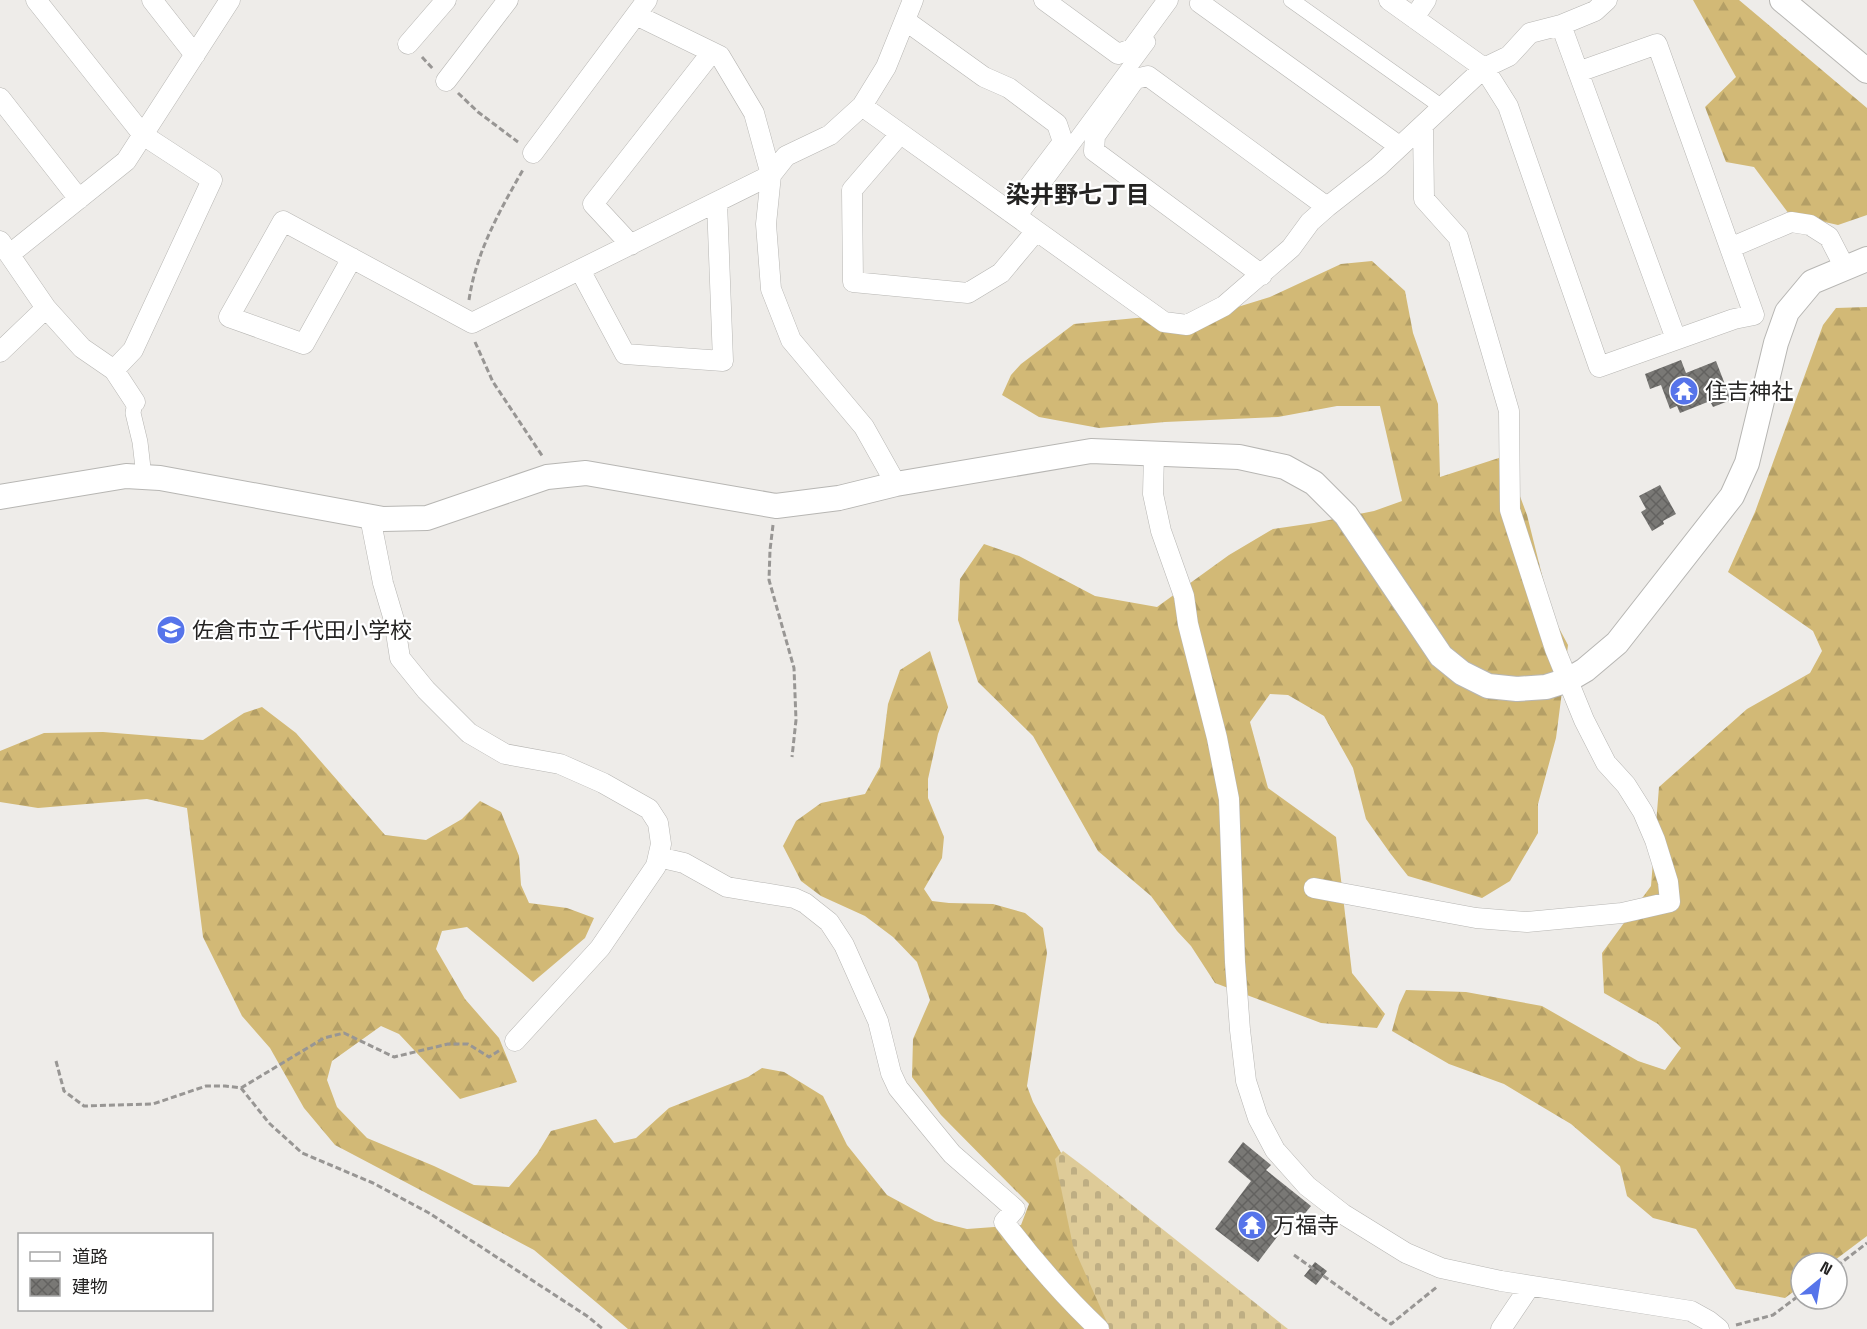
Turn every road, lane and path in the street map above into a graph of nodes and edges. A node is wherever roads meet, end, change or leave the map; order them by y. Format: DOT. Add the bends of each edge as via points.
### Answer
graph roads {
  1 [pos="36,0"];
  2 [pos="152,0"];
  3 [pos="230,0"];
  4 [pos="446,0"];
  5 [pos="508,0"];
  6 [pos="913,0"];
  7 [pos="1044,0"];
  8 [pos="1168,0"];
  9 [pos="1179,0"];
  10 [pos="1201,0"];
  11 [pos="1291,0"];
  12 [pos="1389,0"];
  13 [pos="1426,0"];
  14 [pos="1607,0"];
  15 [pos="1782,0"];
  16 [pos="641,7"];
  17 [pos="1414,18"];
  18 [pos="906,21"];
  19 [pos="1561,24"];
  20 [pos="408,44"];
  21 [pos="712,52"];
  22 [pos="195,55"];
  23 [pos="1484,68"];
  24 [pos="1867,71"];
  25 [pos="1578,72"];
  26 [pos="446,81"];
  27 [pos="0,98"];
  28 [pos="862,106"];
  29 [pos="1442,107"];
  30 [pos="1423,124"];
  31 [pos="900,134"];
  32 [pos="143,135"];
  33 [pos="1399,146"];
  34 [pos="533,153"];
  35 [pos="771,175"];
  36 [pos="79,199"];
  37 [pos="717,202"];
  38 [pos="1326,207"];
  39 [pos="1014,215"];
  40 [pos="1036,231"];
  41 [pos="631,245"];
  42 [pos="5,247"];
  43 [pos="1730,248"];
  44 [pos="352,258"];
  45 [pos="1856,264"];
  46 [pos="580,270"];
  47 [pos="1262,275"];
  48 [pos="46,309"];
  49 [pos="472,323"];
  50 [pos="1676,339"];
  51 [pos="0,352"];
  52 [pos="114,370"];
  53 [pos="135,402"];
  54 [pos="1154,454"];
  55 [pos="556,476"];
  56 [pos="144,477"];
  57 [pos="896,484"];
  58 [pos="0,497"];
  59 [pos="776,506"];
  60 [pos="370,517"];
  61 [pos="1568,680"];
  62 [pos="792,757"];
  63 [pos="658,857"];
  64 [pos="1314,888"];
  65 [pos="515,1041"];
  66 [pos="56,1061"];
  67 [pos="241,1088"];
  68 [pos="1867,1243"];
  69 [pos="1294,1255"];
  70 [pos="1849,1257"];
  71 [pos="1456,1271"];
  72 [pos="1530,1286"];
  73 [pos="1789,1303"];
  74 [pos="1725,1328"];
  75 [pos="603,1329"];
  76 [pos="1099,1329"];
  77 [pos="1501,1329"];
  1 -- 32 [label="street"];
  2 -- 22 [label="street"];
  3 -- 22 [label="street"];
  4 -- 20 [label="street"];
  5 -- 26 [label="street"];
  6 -- 18 [label="street"];
  7 -- 8 [label="street" via="1118,54 1132,49"];
  9 -- 39 [label="street"];
  10 -- 33 [label="street" via="1200,3"];
  11 -- 29 [label="street"];
  12 -- 17 [label="street"];
  13 -- 17 [label="street"];
  14 -- 19 [label="street" via="1595,11"];
  15 -- 24 [label="street"];
  16 -- 21 [label="street"];
  16 -- 34 [label="street"];
  17 -- 23 [label="street"];
  18 -- 28 [label="street" via="886,67"];
  18 -- 39 [label="street" via="984,77 1010,88 1057,124 1063,142"];
  19 -- 23 [label="street" via="1530,33 1509,56"];
  19 -- 25 [label="street"];
  20 -- 26 [label="path"];
  21 -- 35 [label="street" via="720,56 754,113"];
  21 -- 41 [label="street" via="593,204"];
  22 -- 32 [label="street"];
  23 -- 29 [label="street"];
  23 -- 50 [label="street" via="1508,106 1599,367"];
  25 -- 43 [label="street" via="1657,44"];
  25 -- 50 [label="street"];
  26 -- 34 [label="path" via="478,112"];
  27 -- 36 [label="street"];
  28 -- 31 [label="street"];
  28 -- 35 [label="street" via="830,135 786,156"];
  29 -- 30 [label="street"];
  30 -- 33 [label="street"];
  30 -- 61 [label="street" via="1424,199 1458,237 1509,411 1510,510 1554,649"];
  31 -- 39 [label="street"];
  31 -- 40 [label="street" via="852,190 854,282 968,292 1001,273"];
  32 -- 36 [label="street" via="126,161"];
  32 -- 52 [label="street" via="212,180 133,350"];
  33 -- 38 [label="street"];
  34 -- 49 [label="path" via="479,255 469,298"];
  35 -- 37 [label="street"];
  35 -- 57 [label="street" via="766,224 771,289 791,340 864,427"];
  36 -- 42 [label="street"];
  37 -- 41 [label="street"];
  37 -- 46 [label="street" via="723,361 626,354"];
  38 -- 47 [label="street"];
  38 -- 47 [label="street" via="1148,76 1136,79 1095,136 1094,151"];
  39 -- 40 [label="street"];
  40 -- 47 [label="street" via="1164,322 1187,325 1224,306"];
  41 -- 46 [label="street"];
  42 -- 48 [label="street"];
  43 -- 45 [label="street" via="1791,222 1810,225 1829,237"];
  43 -- 50 [label="street" via="1754,315"];
  44 -- 44 [label="street" via="283,221 229,317 304,344"];
  44 -- 49 [label="street"];
  45 -- 61 [label="street" via="1812,282 1787,312 1747,463 1732,496 1617,643"];
  46 -- 49 [label="street"];
  48 -- 51 [label="street"];
  48 -- 52 [label="street" via="82,348"];
  49 -- 55 [label="path" via="475,341 493,382"];
  52 -- 53 [label="street"];
  53 -- 56 [label="street" via="133,413"];
  54 -- 57 [label="street" via="1091,451"];
  54 -- 61 [label="street" via="1239,457 1285,468 1314,483 1346,515 1441,656 1462,674 1488,686 1517,689 1546,687"];
  54 -- 71 [label="street" via="1153,494 1159,522 1184,596 1229,799 1239,1029 1246,1081 1258,1118 1275,1150 1307,1186 1343,1214 1406,1253"];
  55 -- 59 [label="street" via="586,473"];
  55 -- 60 [label="street" via="427,518"];
  56 -- 58 [label="street" via="126,476"];
  56 -- 60 [label="street"];
  57 -- 59 [label="street" via="839,498"];
  59 -- 62 [label="path" via="769,580 795,668"];
  60 -- 63 [label="street" via="400,658 426,690 469,733 505,754 560,764 649,809 658,823"];
  61 -- 64 [label="street" via="1606,763 1643,812 1668,882 1670,902 1622,914 1527,922 1476,918"];
  63 -- 65 [label="street" via="656,866 600,948"];
  63 -- 76 [label="street" via="684,862 727,887 794,898 829,922 844,945 878,1021 898,1088 952,1154 1015,1209 1004,1222 1034,1261"];
  65 -- 67 [label="path" via="489,1057 468,1044 448,1044 394,1058 344,1032 324,1038"];
  66 -- 67 [label="path" via="64,1091 84,1106 153,1104 206,1086"];
  67 -- 75 [label="path" via="269,1123 302,1153 373,1183 429,1213"];
  68 -- 70 [label="path"];
  69 -- 71 [label="path" via="1391,1324"];
  71 -- 72 [label="street"];
  72 -- 74 [label="street" via="1691,1311"];
  72 -- 77 [label="street"];
  73 -- 74 [label="path" via="1773,1315"];
}
